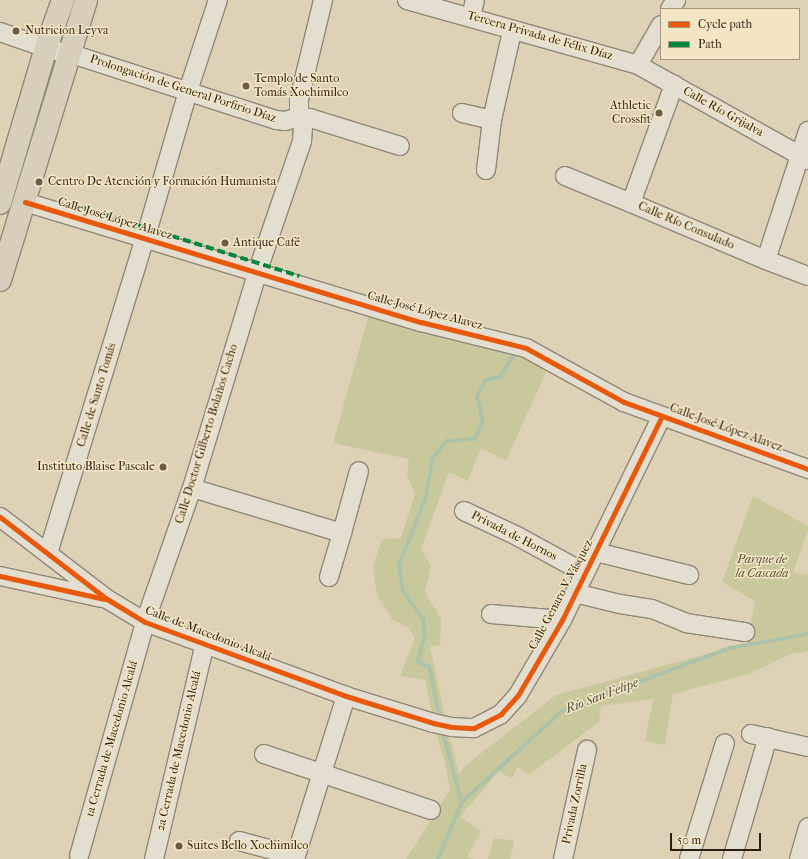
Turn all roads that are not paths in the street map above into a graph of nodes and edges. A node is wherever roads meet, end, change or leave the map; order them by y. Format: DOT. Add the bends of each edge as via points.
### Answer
graph roads {
  1 [pos="63,0"];
  2 [pos="86,0"];
  3 [pos="218,0"];
  4 [pos="323,0"];
  5 [pos="407,0"];
  6 [pos="473,8"];
  7 [pos="441,9"];
  8 [pos="660,27"];
  9 [pos="0,32"];
  10 [pos="511,36"];
  11 [pos="46,48"];
  12 [pos="75,55"];
  13 [pos="638,65"];
  14 [pos="614,69"];
  15 [pos="674,85"];
  16 [pos="188,91"];
  17 [pos="462,113"];
  18 [pos="299,117"];
  19 [pos="492,120"];
  20 [pos="808,132"];
  21 [pos="400,146"];
  22 [pos="804,157"];
  23 [pos="486,170"];
  24 [pos="565,176"];
  25 [pos="1,195"];
  26 [pos="25,202"];
  27 [pos="631,202"];
  28 [pos="147,234"];
  29 [pos="766,260"];
  30 [pos="259,268"];
  31 [pos="808,276"];
  32 [pos="0,280"];
  33 [pos="662,416"];
  34 [pos="808,468"];
  35 [pos="359,471"];
  36 [pos="192,488"];
  37 [pos="464,511"];
  38 [pos="0,517"];
  39 [pos="342,533"];
  40 [pos="596,552"];
  41 [pos="48,553"];
  42 [pos="585,573"];
  43 [pos="689,575"];
  44 [pos="0,576"];
  45 [pos="329,577"];
  46 [pos="575,593"];
  47 [pos="155,596"];
  48 [pos="113,604"];
  49 [pos="491,614"];
  50 [pos="562,620"];
  51 [pos="145,622"];
  52 [pos="745,632"];
  53 [pos="205,644"];
  54 [pos="346,696"];
  55 [pos="433,723"];
  56 [pos="724,743"];
  57 [pos="808,747"];
  58 [pos="587,750"];
  59 [pos="264,754"];
  60 [pos="321,774"];
  61 [pos="431,810"];
  62 [pos="808,827"];
  63 [pos="239,841"];
  64 [pos="79,856"];
  65 [pos="295,858"];
  66 [pos="154,859"];
  67 [pos="563,859"];
  68 [pos="689,859"];
  69 [pos="732,859"];
  70 [pos="799,859"];
  1 -- 11 [label="main road"];
  2 -- 12 [label="main road"];
  3 -- 16 [label="street, Calle de Santo Tomás"];
  4 -- 18 [label="street, Calle Doctor Gilberto Bolaños Cacho" via="299,100"];
  5 -- 7 [label="street, Tercera Privada de Félix Díaz"];
  6 -- 7 [label="street, Tercera Privada de Félix Díaz"];
  6 -- 13 [label="street, Tercera Privada de Félix Díaz"];
  7 -- 10 [label="street, Tercera Privada de Félix Díaz" via="448,17"];
  8 -- 13 [label="street"];
  9 -- 11 [label="street, Prolongación de General Porfirio Díaz"];
  10 -- 14 [label="street, Tercera Privada de Félix Díaz"];
  10 -- 19 [label="street"];
  11 -- 12 [label="street, Prolongación de General Porfirio Díaz"];
  11 -- 25 [label="main road"];
  12 -- 16 [label="street, Prolongación de General Porfirio Díaz"];
  12 -- 26 [label="main road"];
  13 -- 15 [label="street, Calle Río Grijalva"];
  15 -- 22 [label="street, Calle Río Grijalva"];
  15 -- 27 [label="street"];
  16 -- 18 [label="street, Prolongación de General Porfirio Díaz" via="276,120 285,121"];
  16 -- 28 [label="street, Calle de Santo Tomás"];
  17 -- 19 [label="street"];
  18 -- 21 [label="street, Prolongación de General Porfirio Díaz" via="310,118"];
  18 -- 30 [label="street, Calle Doctor Gilberto Bolaños Cacho" via="303,127 302,141"];
  19 -- 23 [label="street"];
  20 -- 22 [label="street"];
  22 -- 29 [label="street"];
  24 -- 27 [label="street, Calle Río Consulado"];
  26 -- 28 [label="street, Calle José López Alavez"];
  26 -- 32 [label="main road"];
  27 -- 29 [label="street, Calle Río Consulado"];
  28 -- 30 [label="street, Calle José López Alavez"];
  28 -- 41 [label="street, Calle de Santo Tomás"];
  29 -- 31 [label="street, Calle Río Consulado"];
  30 -- 33 [label="street, Calle José López Alavez" via="421,322 526,348 624,402"];
  30 -- 36 [label="street, Calle Doctor Gilberto Bolaños Cacho"];
  33 -- 34 [label="street, Calle José López Alavez"];
  33 -- 40 [label="street, Calle Genaro V. Vásquez"];
  35 -- 39 [label="street"];
  36 -- 39 [label="street"];
  36 -- 47 [label="street, Calle Doctor Gilberto Bolaños Cacho"];
  37 -- 42 [label="street, Privada de Hornos"];
  38 -- 41 [label="street, Calle de Macedonio Alcalá"];
  39 -- 45 [label="street"];
  40 -- 42 [label="street, Calle Genaro V. Vásquez"];
  40 -- 43 [label="street"];
  41 -- 48 [label="street, Calle de Macedonio Alcalá"];
  42 -- 46 [label="street, Calle Genaro V. Vásquez"];
  44 -- 48 [label="street"];
  46 -- 50 [label="street, Calle Genaro V. Vásquez"];
  46 -- 52 [label="street" via="652,609 686,623"];
  47 -- 48 [label="street"];
  47 -- 51 [label="street, Calle Doctor Gilberto Bolaños Cacho"];
  48 -- 51 [label="street, Calle de Macedonio Alcalá"];
  49 -- 50 [label="street"];
  50 -- 55 [label="street, Calle Genaro V. Vásquez" via="518,695 501,714 474,728"];
  51 -- 53 [label="street, Calle de Macedonio Alcalá"];
  51 -- 64 [label="street, 1a Cerrada de Macedonio Alcalá"];
  53 -- 54 [label="street, Calle de Macedonio Alcalá"];
  53 -- 66 [label="street, 2a Cerrada de Macedonio Alcalá"];
  54 -- 55 [label="street, Calle de Macedonio Alcalá"];
  54 -- 60 [label="street"];
  56 -- 68 [label="street"];
  57 -- 69 [label="street" via="760,736"];
  58 -- 67 [label="street, Privada Zorrilla"];
  59 -- 60 [label="street"];
  60 -- 61 [label="street"];
  60 -- 65 [label="street"];
  62 -- 70 [label="street"];
  63 -- 65 [label="street"];
}
